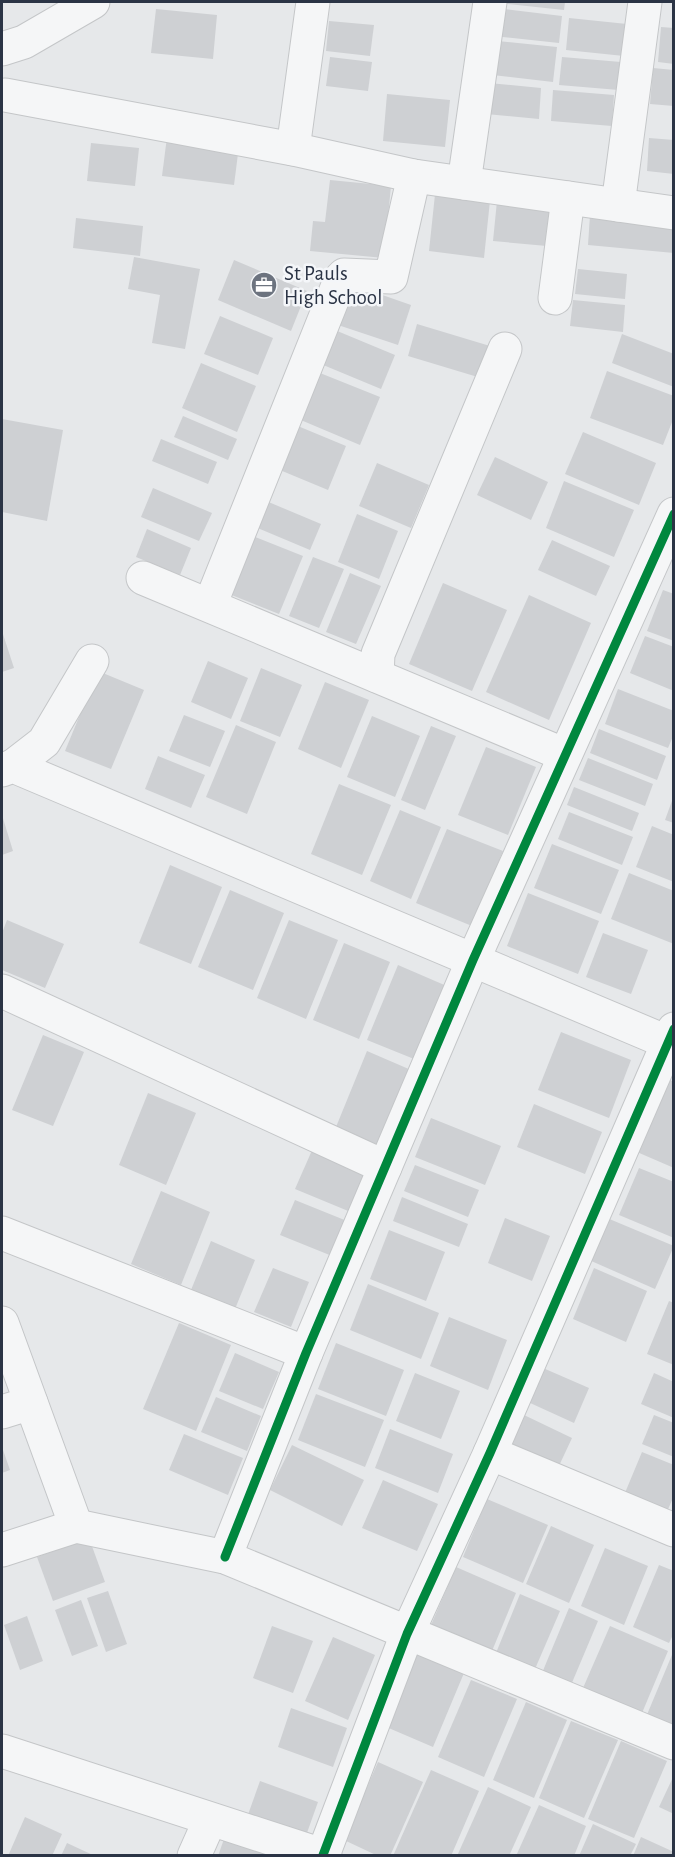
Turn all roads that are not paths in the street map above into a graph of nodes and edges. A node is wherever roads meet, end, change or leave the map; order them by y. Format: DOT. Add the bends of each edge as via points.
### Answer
graph roads {
  1 [pos="93,2"];
  2 [pos="313,2"];
  3 [pos="490,2"];
  4 [pos="645,2"];
  5 [pos="2,49"];
  6 [pos="3,97"];
  7 [pos="293,149"];
  8 [pos="414,176"];
  9 [pos="464,183"];
  10 [pos="568,198"];
  11 [pos="618,205"];
  12 [pos="674,213"];
  13 [pos="555,298"];
  14 [pos="505,349"];
  15 [pos="674,513"];
  16 [pos="664,558"];
  17 [pos="143,578"];
  18 [pos="210,605"];
  19 [pos="92,661"];
  20 [pos="377,676"];
  21 [pos="565,755"];
  22 [pos="7,768"];
  23 [pos="472,960"];
  24 [pos="2,991"];
  25 [pos="672,1039"];
  26 [pos="385,1167"];
  27 [pos="2,1233"];
  28 [pos="2,1323"];
  29 [pos="306,1353"];
  30 [pos="16,1407"];
  31 [pos="490,1453"];
  32 [pos="76,1526"];
  33 [pos="674,1530"];
  34 [pos="2,1550"];
  35 [pos="225,1557"];
  36 [pos="407,1634"];
  37 [pos="674,1743"];
  38 [pos="2,1751"];
  39 [pos="210,1820"];
  40 [pos="324,1855"];
  41 [pos="194,1856"];
  1 -- 5 [label="street" via="24,42"];
  2 -- 7 [label="street"];
  3 -- 9 [label="street"];
  4 -- 11 [label="street"];
  5 -- 6 [label="street"];
  6 -- 7 [label="street"];
  7 -- 8 [label="street"];
  8 -- 9 [label="street"];
  8 -- 18 [label="street" via="391,277 341,278"];
  9 -- 10 [label="street"];
  10 -- 11 [label="street"];
  10 -- 13 [label="street"];
  11 -- 12 [label="street"];
  14 -- 20 [label="street" via="378,654"];
  15 -- 16 [label="street"];
  16 -- 21 [label="street"];
  17 -- 18 [label="street"];
  18 -- 20 [label="street"];
  19 -- 22 [label="street" via="44,742"];
  20 -- 21 [label="street"];
  21 -- 23 [label="street"];
  22 -- 23 [label="street"];
  23 -- 25 [label="street"];
  23 -- 26 [label="street"];
  24 -- 26 [label="street"];
  25 -- 31 [label="street"];
  26 -- 29 [label="street"];
  27 -- 29 [label="street"];
  28 -- 30 [label="street"];
  29 -- 35 [label="street"];
  30 -- 32 [label="street"];
  31 -- 33 [label="street"];
  31 -- 36 [label="street"];
  32 -- 34 [label="street"];
  32 -- 35 [label="street"];
  35 -- 36 [label="street"];
  36 -- 37 [label="street"];
  36 -- 40 [label="street"];
  38 -- 39 [label="street"];
  39 -- 40 [label="street"];
  39 -- 41 [label="street"];
}
